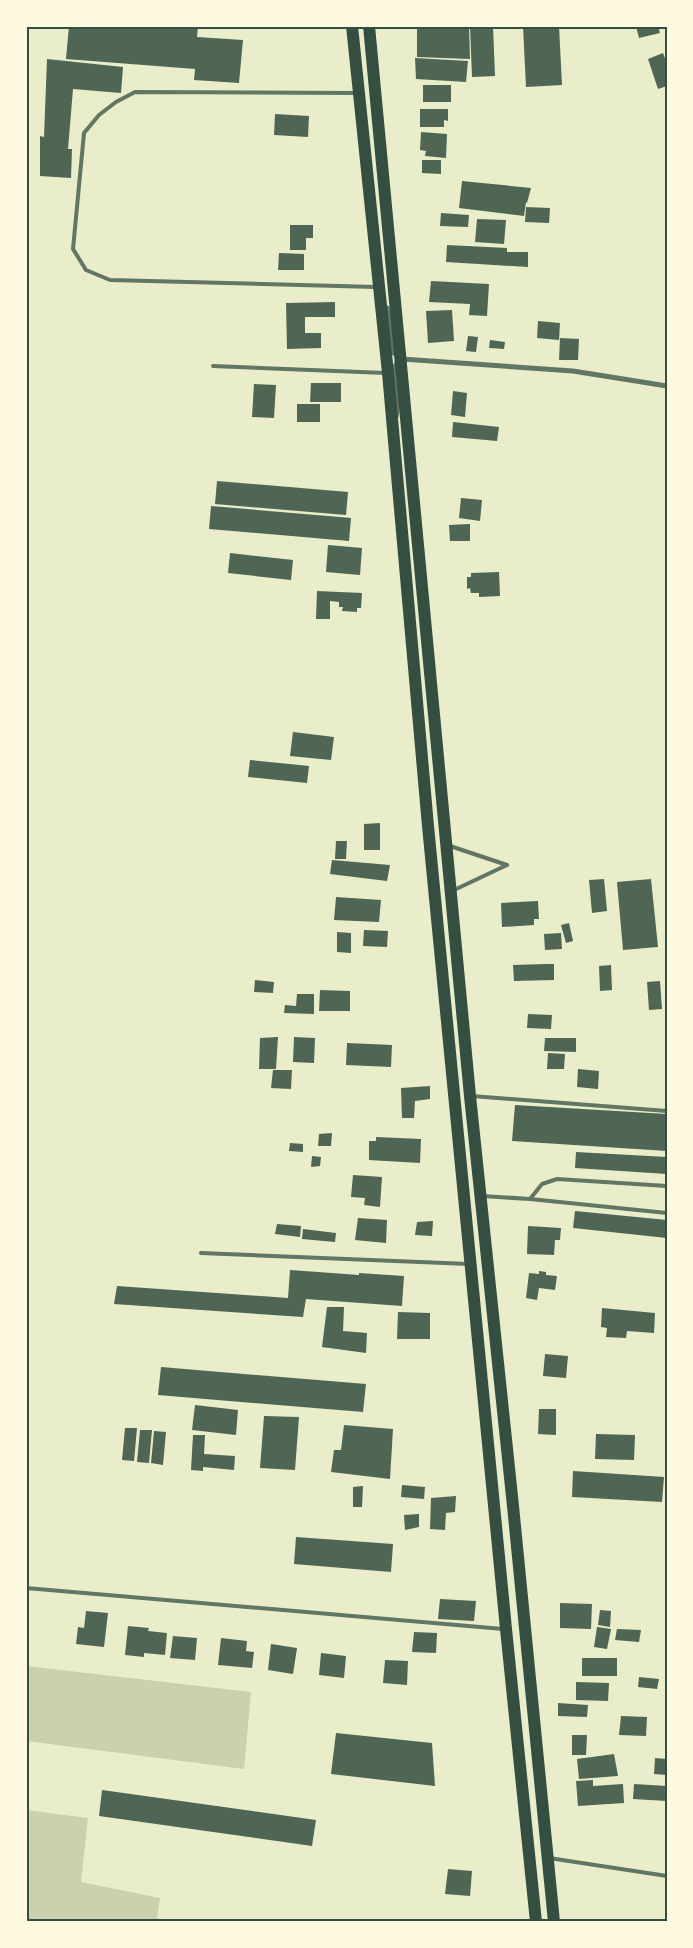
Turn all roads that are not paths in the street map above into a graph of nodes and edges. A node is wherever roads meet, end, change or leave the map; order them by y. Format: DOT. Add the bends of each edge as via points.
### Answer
graph roads {
  1 [pos="352,26"];
  2 [pos="369,26"];
  3 [pos="358,93"];
  4 [pos="378,287"];
  5 [pos="380,301"];
  6 [pos="402,359"];
  7 [pos="213,366"];
  8 [pos="388,373"];
  9 [pos="667,386"];
  10 [pos="392,426"];
  11 [pos="446,845"];
  12 [pos="450,892"];
  13 [pos="470,1096"];
  14 [pos="667,1111"];
  15 [pos="667,1186"];
  16 [pos="480,1196"];
  17 [pos="530,1199"];
  18 [pos="667,1213"];
  19 [pos="201,1252"];
  20 [pos="470,1264"];
  21 [pos="26,1588"];
  22 [pos="506,1629"];
  23 [pos="547,1858"];
  24 [pos="667,1876"];
  25 [pos="536,1922"];
  26 [pos="554,1922"];
  1 -- 3 [label="main road"];
  2 -- 6 [label="main road"];
  3 -- 4 [label="main road"];
  3 -- 4 [label="lane" via="135,92 116,102 84,133 73,249 86,270 110,280"];
  4 -- 5 [label="main road"];
  5 -- 6 [label="street" via="388,309 394,354"];
  5 -- 8 [label="main road"];
  6 -- 9 [label="street" via="573,371"];
  6 -- 10 [label="street" via="394,369 398,410"];
  6 -- 11 [label="main road"];
  7 -- 8 [label="lane"];
  8 -- 10 [label="main road"];
  10 -- 20 [label="main road"];
  11 -- 12 [label="main road"];
  11 -- 12 [label="lane" via="507,866"];
  12 -- 13 [label="main road"];
  13 -- 14 [label="lane"];
  13 -- 16 [label="main road"];
  15 -- 17 [label="lane" via="557,1179 542,1184"];
  16 -- 17 [label="lane"];
  16 -- 23 [label="main road"];
  17 -- 18 [label="lane"];
  19 -- 20 [label="lane"];
  20 -- 22 [label="main road"];
  21 -- 22 [label="lane"];
  22 -- 25 [label="main road"];
  23 -- 24 [label="lane"];
  23 -- 26 [label="main road"];
}
